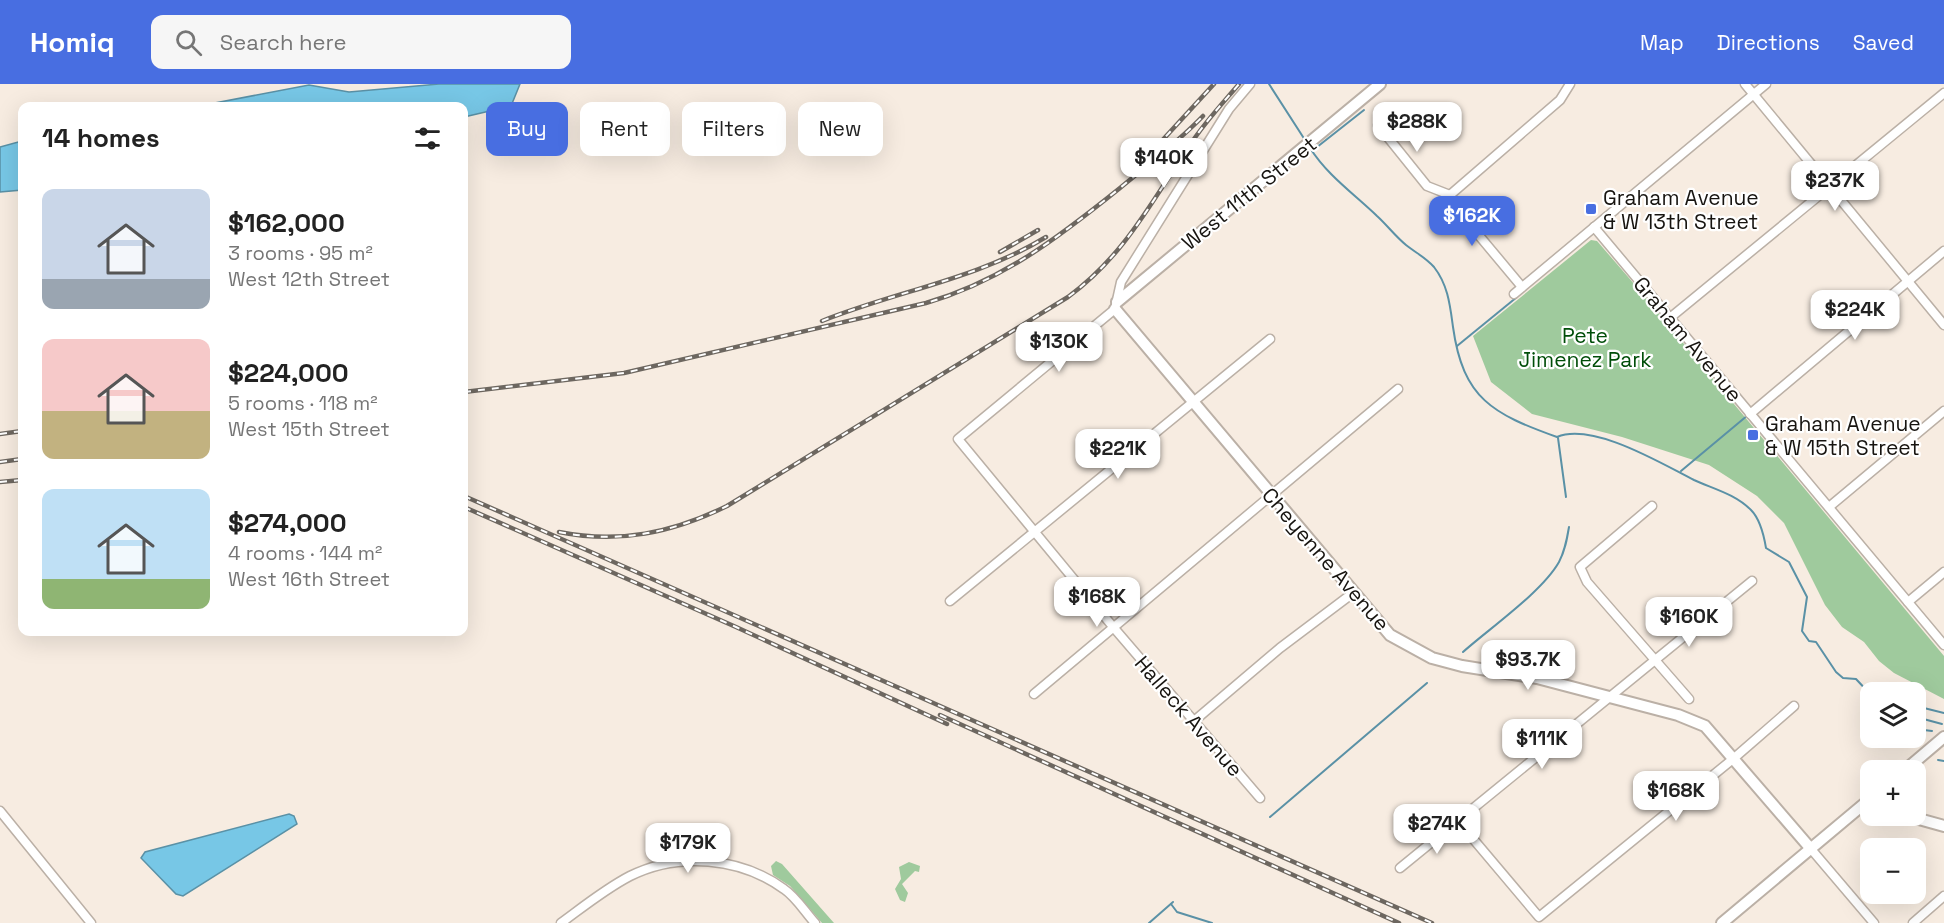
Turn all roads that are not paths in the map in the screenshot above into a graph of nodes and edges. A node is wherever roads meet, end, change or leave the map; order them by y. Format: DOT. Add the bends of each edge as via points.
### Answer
graph roads {
  1 [pos="1250,84"];
  2 [pos="1380,84"];
  3 [pos="1570,84"];
  4 [pos="1745,84"];
  5 [pos="1766,84"];
  6 [pos="1944,93"];
  7 [pos="1753,94"];
  8 [pos="1378,125"];
  9 [pos="1829,185"];
  10 [pos="1450,195"];
  11 [pos="1594,227"];
  12 [pos="1944,250"];
  13 [pos="1907,279"];
  14 [pos="1522,287"];
  15 [pos="1514,294"];
  16 [pos="1116,306"];
  17 [pos="1671,317"];
  18 [pos="1944,325"];
  19 [pos="1270,339"];
  20 [pos="1398,389"];
  21 [pos="1193,403"];
  22 [pos="1944,411"];
  23 [pos="1750,414"];
  24 [pos="958,439"];
  25 [pos="1271,497"];
  26 [pos="1652,506"];
  27 [pos="1829,507"];
  28 [pos="1035,530"];
  29 [pos="1944,572"];
  30 [pos="1752,581"];
  31 [pos="1353,593"];
  32 [pos="950,601"];
  33 [pos="1908,602"];
  34 [pos="1114,628"];
  35 [pos="1944,645"];
  36 [pos="1654,659"];
  37 [pos="1034,694"];
  38 [pos="1611,698"];
  39 [pos="1689,699"];
  40 [pos="1794,706"];
  41 [pos="1194,721"];
  42 [pos="1944,737"];
  43 [pos="1733,759"];
  44 [pos="1917,760"];
  45 [pos="1260,798"];
  46 [pos="1860,808"];
  47 [pos="0,811"];
  48 [pos="1926,816"];
  49 [pos="1458,821"];
  50 [pos="1926,821"];
  51 [pos="1941,825"];
  52 [pos="1811,849"];
  53 [pos="1400,868"];
  54 [pos="1944,896"];
  55 [pos="91,923"];
  56 [pos="561,923"];
  57 [pos="815,923"];
  58 [pos="1722,923"];
  59 [pos="1874,923"];
  60 [pos="1912,923"];
  1 -- 16 [label="street" via="1229,109 1121,282"];
  2 -- 16 [label="street, West 11th Street"];
  3 -- 10 [label="street" via="1560,100"];
  4 -- 7 [label="street"];
  5 -- 7 [label="street"];
  6 -- 9 [label="street"];
  7 -- 9 [label="street"];
  7 -- 11 [label="street"];
  8 -- 10 [label="street" via="1427,186"];
  9 -- 13 [label="street"];
  9 -- 17 [label="street"];
  10 -- 14 [label="street" via="1456,208"];
  11 -- 14 [label="street"];
  11 -- 17 [label="street, Graham Avenue"];
  12 -- 13 [label="street"];
  13 -- 18 [label="street"];
  13 -- 23 [label="street"];
  14 -- 15 [label="street"];
  16 -- 21 [label="street, Cheyenne Avenue"];
  16 -- 24 [label="street, West 11th Street"];
  17 -- 23 [label="street, Graham Avenue"];
  19 -- 21 [label="street"];
  20 -- 25 [label="street"];
  21 -- 25 [label="street, Cheyenne Avenue"];
  21 -- 28 [label="street"];
  22 -- 27 [label="street"];
  23 -- 27 [label="street, Graham Avenue"];
  24 -- 28 [label="street, Halleck Avenue"];
  25 -- 31 [label="street, Cheyenne Avenue"];
  25 -- 34 [label="street"];
  26 -- 36 [label="street" via="1580,567 1587,582"];
  27 -- 33 [label="street, Graham Avenue"];
  28 -- 32 [label="street"];
  28 -- 34 [label="street, Halleck Avenue"];
  29 -- 33 [label="street"];
  30 -- 36 [label="street"];
  31 -- 38 [label="street, Cheyenne Avenue" via="1390,635 1432,658 1537,678"];
  31 -- 41 [label="street"];
  33 -- 35 [label="street, Graham Avenue"];
  34 -- 37 [label="street"];
  34 -- 41 [label="street, Halleck Avenue"];
  36 -- 38 [label="street"];
  36 -- 39 [label="street"];
  38 -- 43 [label="street, Cheyenne Avenue" via="1705,726"];
  38 -- 49 [label="street"];
  40 -- 43 [label="street"];
  41 -- 45 [label="street, Halleck Avenue"];
  42 -- 44 [label="street"];
  43 -- 49 [label="street" via="1539,917"];
  43 -- 52 [label="street, Cheyenne Avenue"];
  46 -- 52 [label="street"];
  47 -- 55 [label="street"];
  48 -- 51 [label="street"];
  49 -- 53 [label="street"];
  50 -- 51 [label="street"];
  52 -- 58 [label="street"];
  52 -- 59 [label="street"];
  54 -- 60 [label="street"];
  56 -- 57 [label="street" via="631,876 665,864 697,861 731,865 760,875 787,891"];
}
